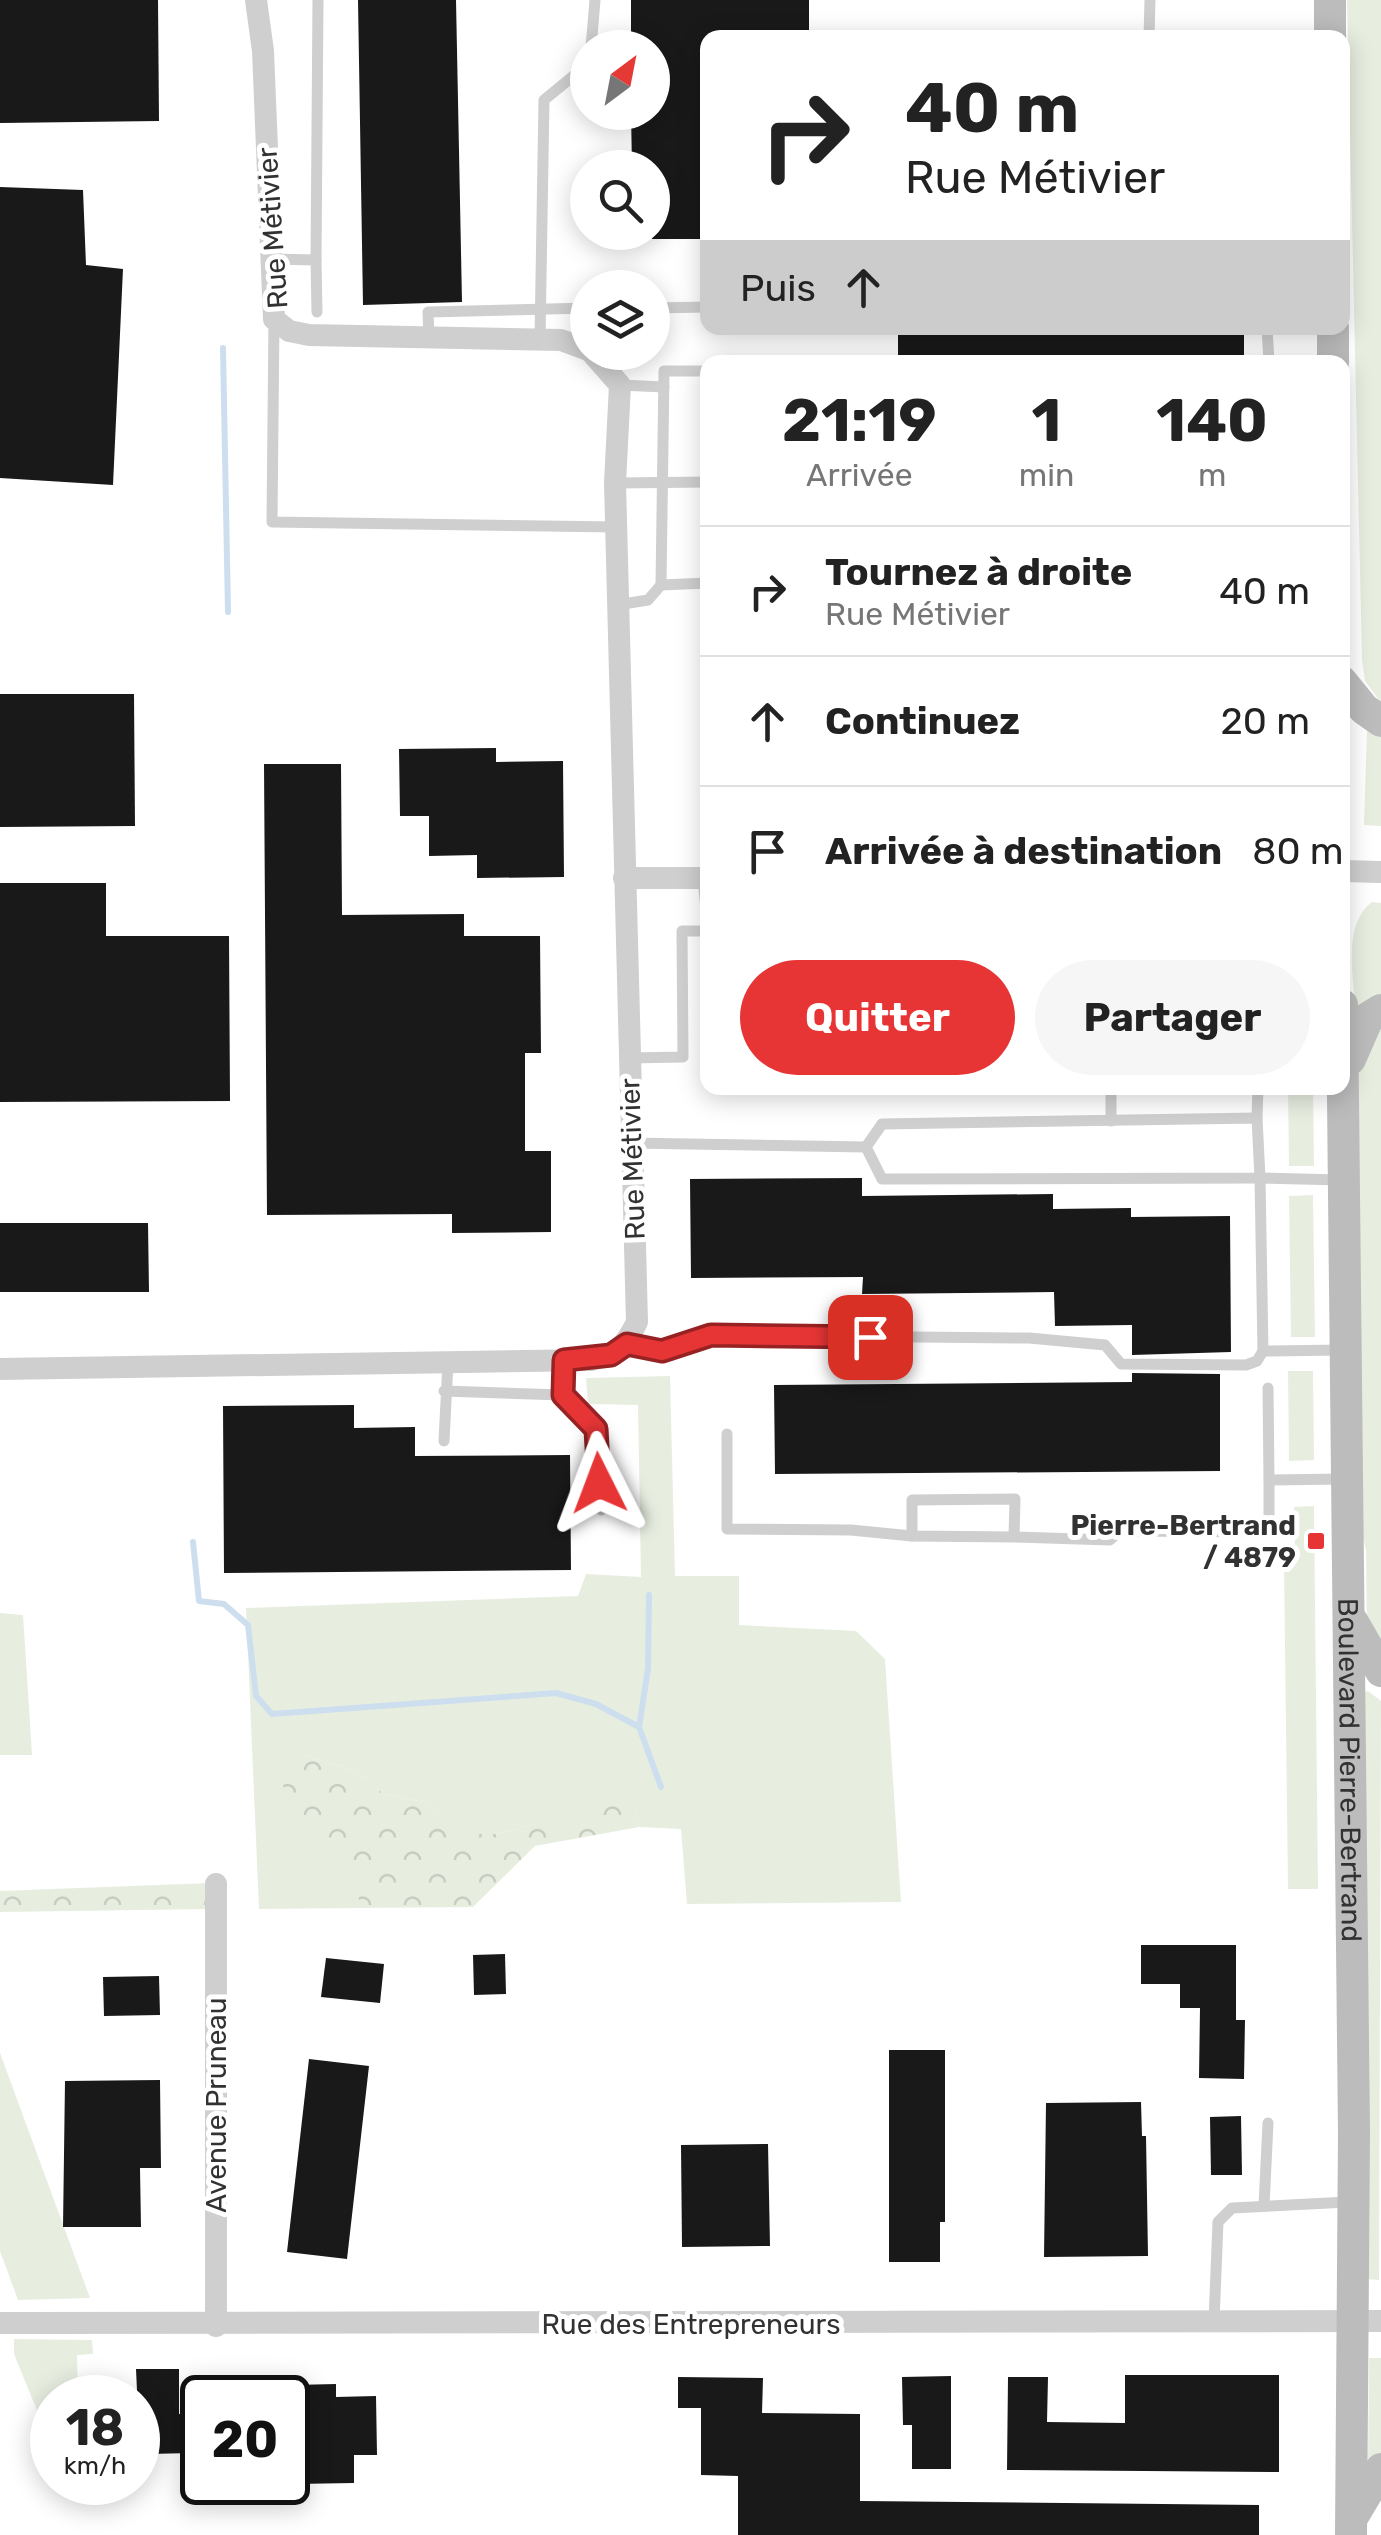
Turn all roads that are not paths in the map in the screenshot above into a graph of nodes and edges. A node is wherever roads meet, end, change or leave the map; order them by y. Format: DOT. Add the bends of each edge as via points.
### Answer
graph roads {
  1 [pos="256,0"];
  2 [pos="318,0"];
  3 [pos="595,0"];
  4 [pos="1150,0"];
  5 [pos="1330,0"];
  6 [pos="592,30"];
  7 [pos="1150,30"];
  8 [pos="1330,30"];
  9 [pos="570,79"];
  10 [pos="270,259"];
  11 [pos="316,260"];
  12 [pos="700,307"];
  13 [pos="570,308"];
  14 [pos="670,308"];
  15 [pos="541,309"];
  16 [pos="317,312"];
  17 [pos="274,319"];
  18 [pos="428,338"];
  19 [pos="540,340"];
  20 [pos="570,343"];
  21 [pos="607,370"];
  22 [pos="700,371"];
  23 [pos="620,385"];
  24 [pos="664,387"];
  25 [pos="661,482"];
  26 [pos="700,482"];
  27 [pos="615,483"];
  28 [pos="616,527"];
  29 [pos="700,583"];
  30 [pos="661,585"];
  31 [pos="618,605"];
  32 [pos="1350,692"];
  33 [pos="1381,722"];
  34 [pos="1350,871"];
  35 [pos="1381,872"];
  36 [pos="624,878"];
  37 [pos="700,878"];
  38 [pos="700,931"];
  39 [pos="1381,1010"];
  40 [pos="629,1058"];
  41 [pos="1350,1061"];
  42 [pos="1111,1095"];
  43 [pos="1258,1095"];
  44 [pos="1345,1095"];
  45 [pos="1257,1118"];
  46 [pos="1111,1121"];
  47 [pos="632,1143"];
  48 [pos="866,1147"];
  49 [pos="1260,1178"];
  50 [pos="1346,1180"];
  51 [pos="627,1344"];
  52 [pos="1346,1350"];
  53 [pos="1263,1351"];
  54 [pos="564,1360"];
  55 [pos="448,1362"];
  56 [pos="0,1369"];
  57 [pos="1268,1388"];
  58 [pos="444,1391"];
  59 [pos="563,1395"];
  60 [pos="728,1434"];
  61 [pos="444,1441"];
  62 [pos="1347,1479"];
  63 [pos="1269,1480"];
  64 [pos="600,1510"];
  65 [pos="912,1536"];
  66 [pos="1014,1538"];
  67 [pos="1350,1617"];
  68 [pos="1381,1671"];
  69 [pos="216,1884"];
  70 [pos="1268,2123"];
  71 [pos="1353,2202"];
  72 [pos="1264,2206"];
  73 [pos="1366,2320"];
  74 [pos="1214,2322"];
  75 [pos="0,2323"];
  76 [pos="216,2326"];
  77 [pos="1381,2468"];
  78 [pos="1351,2527"];
  1 -- 10 [label="street, Rue Métivier"];
  2 -- 11 [label="lane"];
  3 -- 6 [label="lane"];
  4 -- 7 [label="lane"];
  5 -- 8 [label="main road"];
  9 -- 15 [label="lane" via="544,100"];
  10 -- 11 [label="lane"];
  10 -- 17 [label="street, Rue Métivier"];
  11 -- 16 [label="lane"];
  12 -- 14 [label="lane"];
  13 -- 15 [label="lane"];
  15 -- 18 [label="lane" via="428,312"];
  15 -- 19 [label="lane"];
  17 -- 18 [label="street, Rue Métivier" via="308,335"];
  17 -- 28 [label="lane" via="272,522"];
  18 -- 19 [label="street, Rue Métivier"];
  19 -- 20 [label="street, Rue Métivier"];
  21 -- 23 [label="street, Rue Métivier"];
  22 -- 24 [label="lane" via="664,371"];
  23 -- 24 [label="lane"];
  23 -- 27 [label="street, Rue Métivier"];
  24 -- 25 [label="lane"];
  25 -- 26 [label="lane"];
  25 -- 27 [label="lane"];
  25 -- 30 [label="lane"];
  27 -- 28 [label="street, Rue Métivier"];
  28 -- 31 [label="street, Rue Métivier"];
  29 -- 30 [label="lane"];
  30 -- 31 [label="lane" via="648,600"];
  31 -- 36 [label="street, Rue Métivier"];
  32 -- 33 [label="main road"];
  34 -- 35 [label="street"];
  36 -- 37 [label="street"];
  36 -- 40 [label="street, Rue Métivier"];
  38 -- 40 [label="lane" via="682,930 683,1057"];
  39 -- 41 [label="main road" via="1366,1022"];
  40 -- 47 [label="street, Rue Métivier"];
  42 -- 46 [label="lane"];
  43 -- 45 [label="lane"];
  44 -- 50 [label="main road, Boulevard Pierre-Bertrand"];
  45 -- 46 [label="lane"];
  45 -- 49 [label="lane"];
  46 -- 48 [label="lane" via="882,1124"];
  47 -- 48 [label="lane"];
  47 -- 51 [label="street, Rue Métivier" via="637,1322"];
  48 -- 49 [label="lane" via="882,1180"];
  49 -- 50 [label="lane"];
  49 -- 53 [label="lane"];
  50 -- 52 [label="main road, Boulevard Pierre-Bertrand"];
  51 -- 53 [label="lane" via="662,1351 711,1335 1029,1338 1106,1346 1121,1364 1246,1365"];
  51 -- 54 [label="street" via="611,1355"];
  52 -- 53 [label="lane"];
  52 -- 62 [label="main road, Boulevard Pierre-Bertrand"];
  54 -- 55 [label="street"];
  54 -- 59 [label="lane"];
  55 -- 56 [label="street"];
  55 -- 58 [label="lane"];
  57 -- 63 [label="lane"];
  58 -- 59 [label="lane"];
  58 -- 61 [label="lane"];
  59 -- 64 [label="lane" via="596,1429"];
  60 -- 65 [label="lane" via="727,1529"];
  62 -- 63 [label="lane"];
  62 -- 67 [label="main road, Boulevard Pierre-Bertrand"];
  63 -- 66 [label="lane" via="1269,1532"];
  65 -- 66 [label="lane"];
  65 -- 66 [label="lane" via="912,1500 1015,1500"];
  67 -- 68 [label="main road"];
  67 -- 71 [label="main road, Boulevard Pierre-Bertrand"];
  69 -- 76 [label="street, Avenue Pruneau"];
  70 -- 72 [label="lane"];
  71 -- 72 [label="lane"];
  71 -- 73 [label="main road, Boulevard Pierre-Bertrand"];
  72 -- 74 [label="lane" via="1232,2208 1218,2222"];
  73 -- 74 [label="street, Rue des Entrepreneurs"];
  73 -- 78 [label="main road, Boulevard Pierre-Bertrand"];
  74 -- 76 [label="street, Rue des Entrepreneurs"];
  75 -- 76 [label="street, Rue des Entrepreneurs"];
  77 -- 78 [label="main road"];
}
